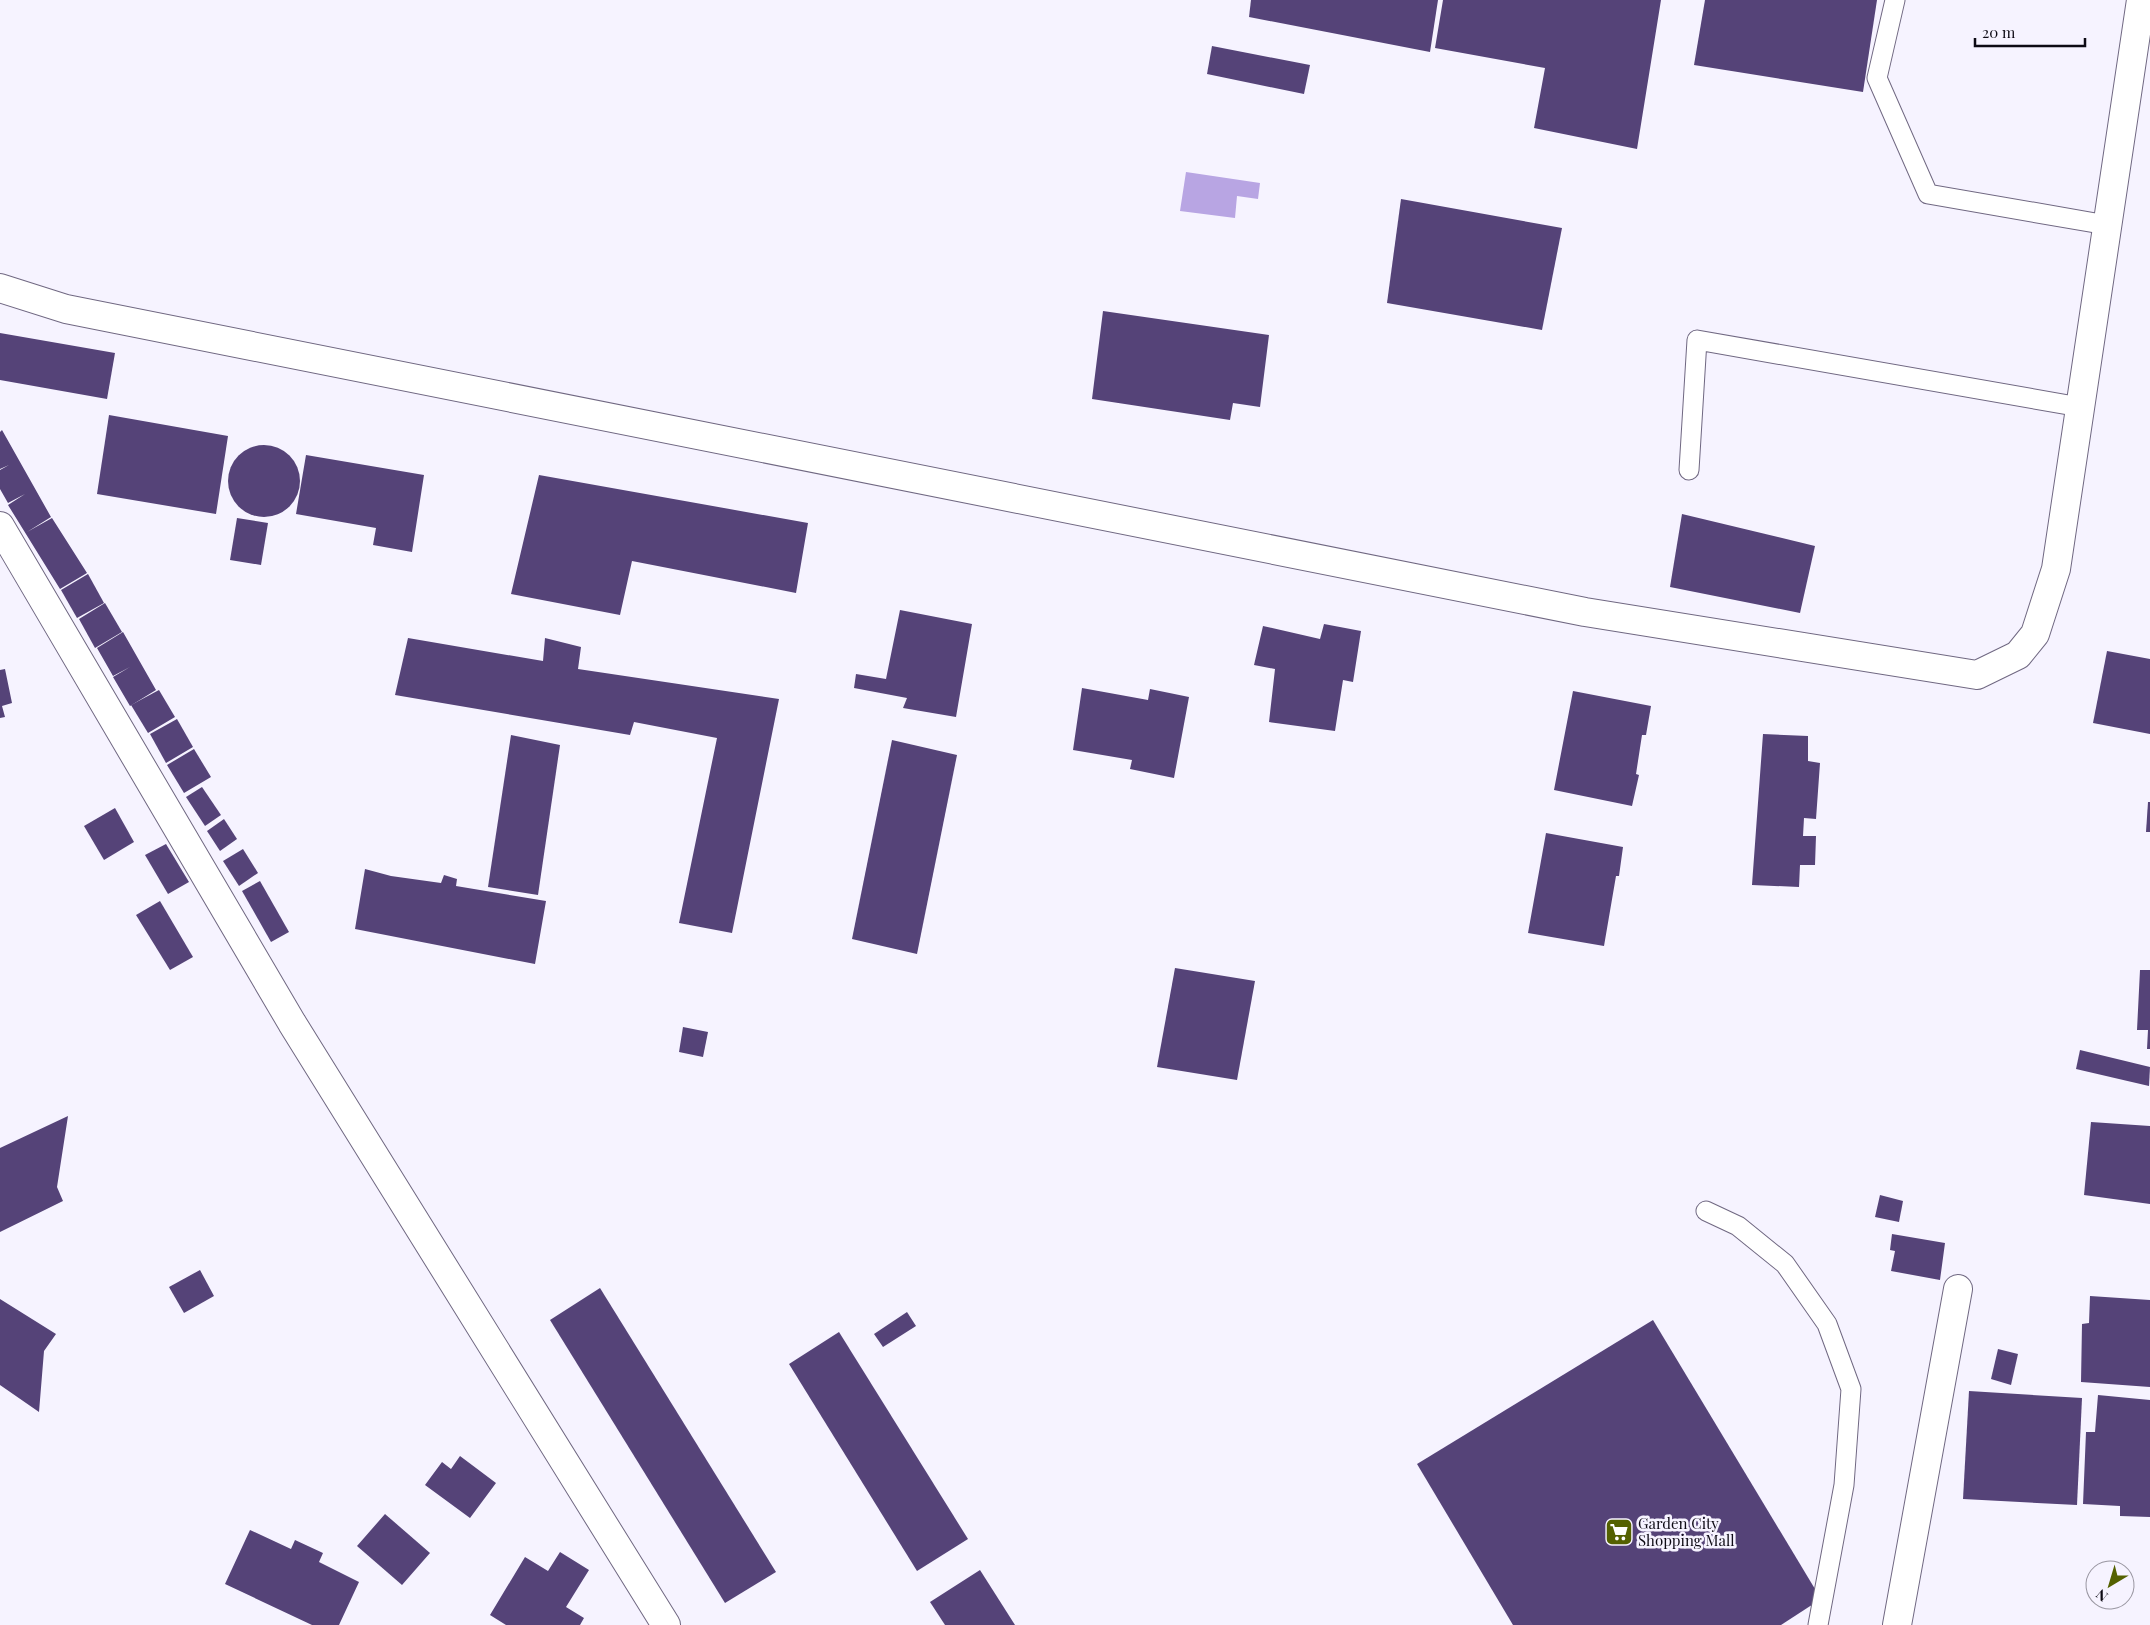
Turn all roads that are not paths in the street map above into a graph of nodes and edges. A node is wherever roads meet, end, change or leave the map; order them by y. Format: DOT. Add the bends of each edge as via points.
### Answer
graph roads {
  1 [pos="1895,0"];
  2 [pos="2141,0"];
  3 [pos="2107,225"];
  4 [pos="0,288"];
  5 [pos="2080,407"];
  6 [pos="1689,470"];
  7 [pos="0,526"];
  8 [pos="1706,1211"];
  9 [pos="1958,1289"];
  10 [pos="666,1625"];
  11 [pos="1818,1625"];
  12 [pos="1897,1625"];
  1 -- 3 [label="lane" via="1877,78 1928,194"];
  2 -- 3 [label="street"];
  3 -- 5 [label="street"];
  4 -- 5 [label="street" via="75,311 1584,612 1977,676 2018,655 2035,634 2056,569"];
  5 -- 6 [label="lane" via="1697,340"];
  7 -- 10 [label="street" via="292,1023"];
  8 -- 11 [label="lane" via="1738,1226 1786,1264 1827,1324 1851,1389 1844,1485"];
  9 -- 12 [label="street"];
}
